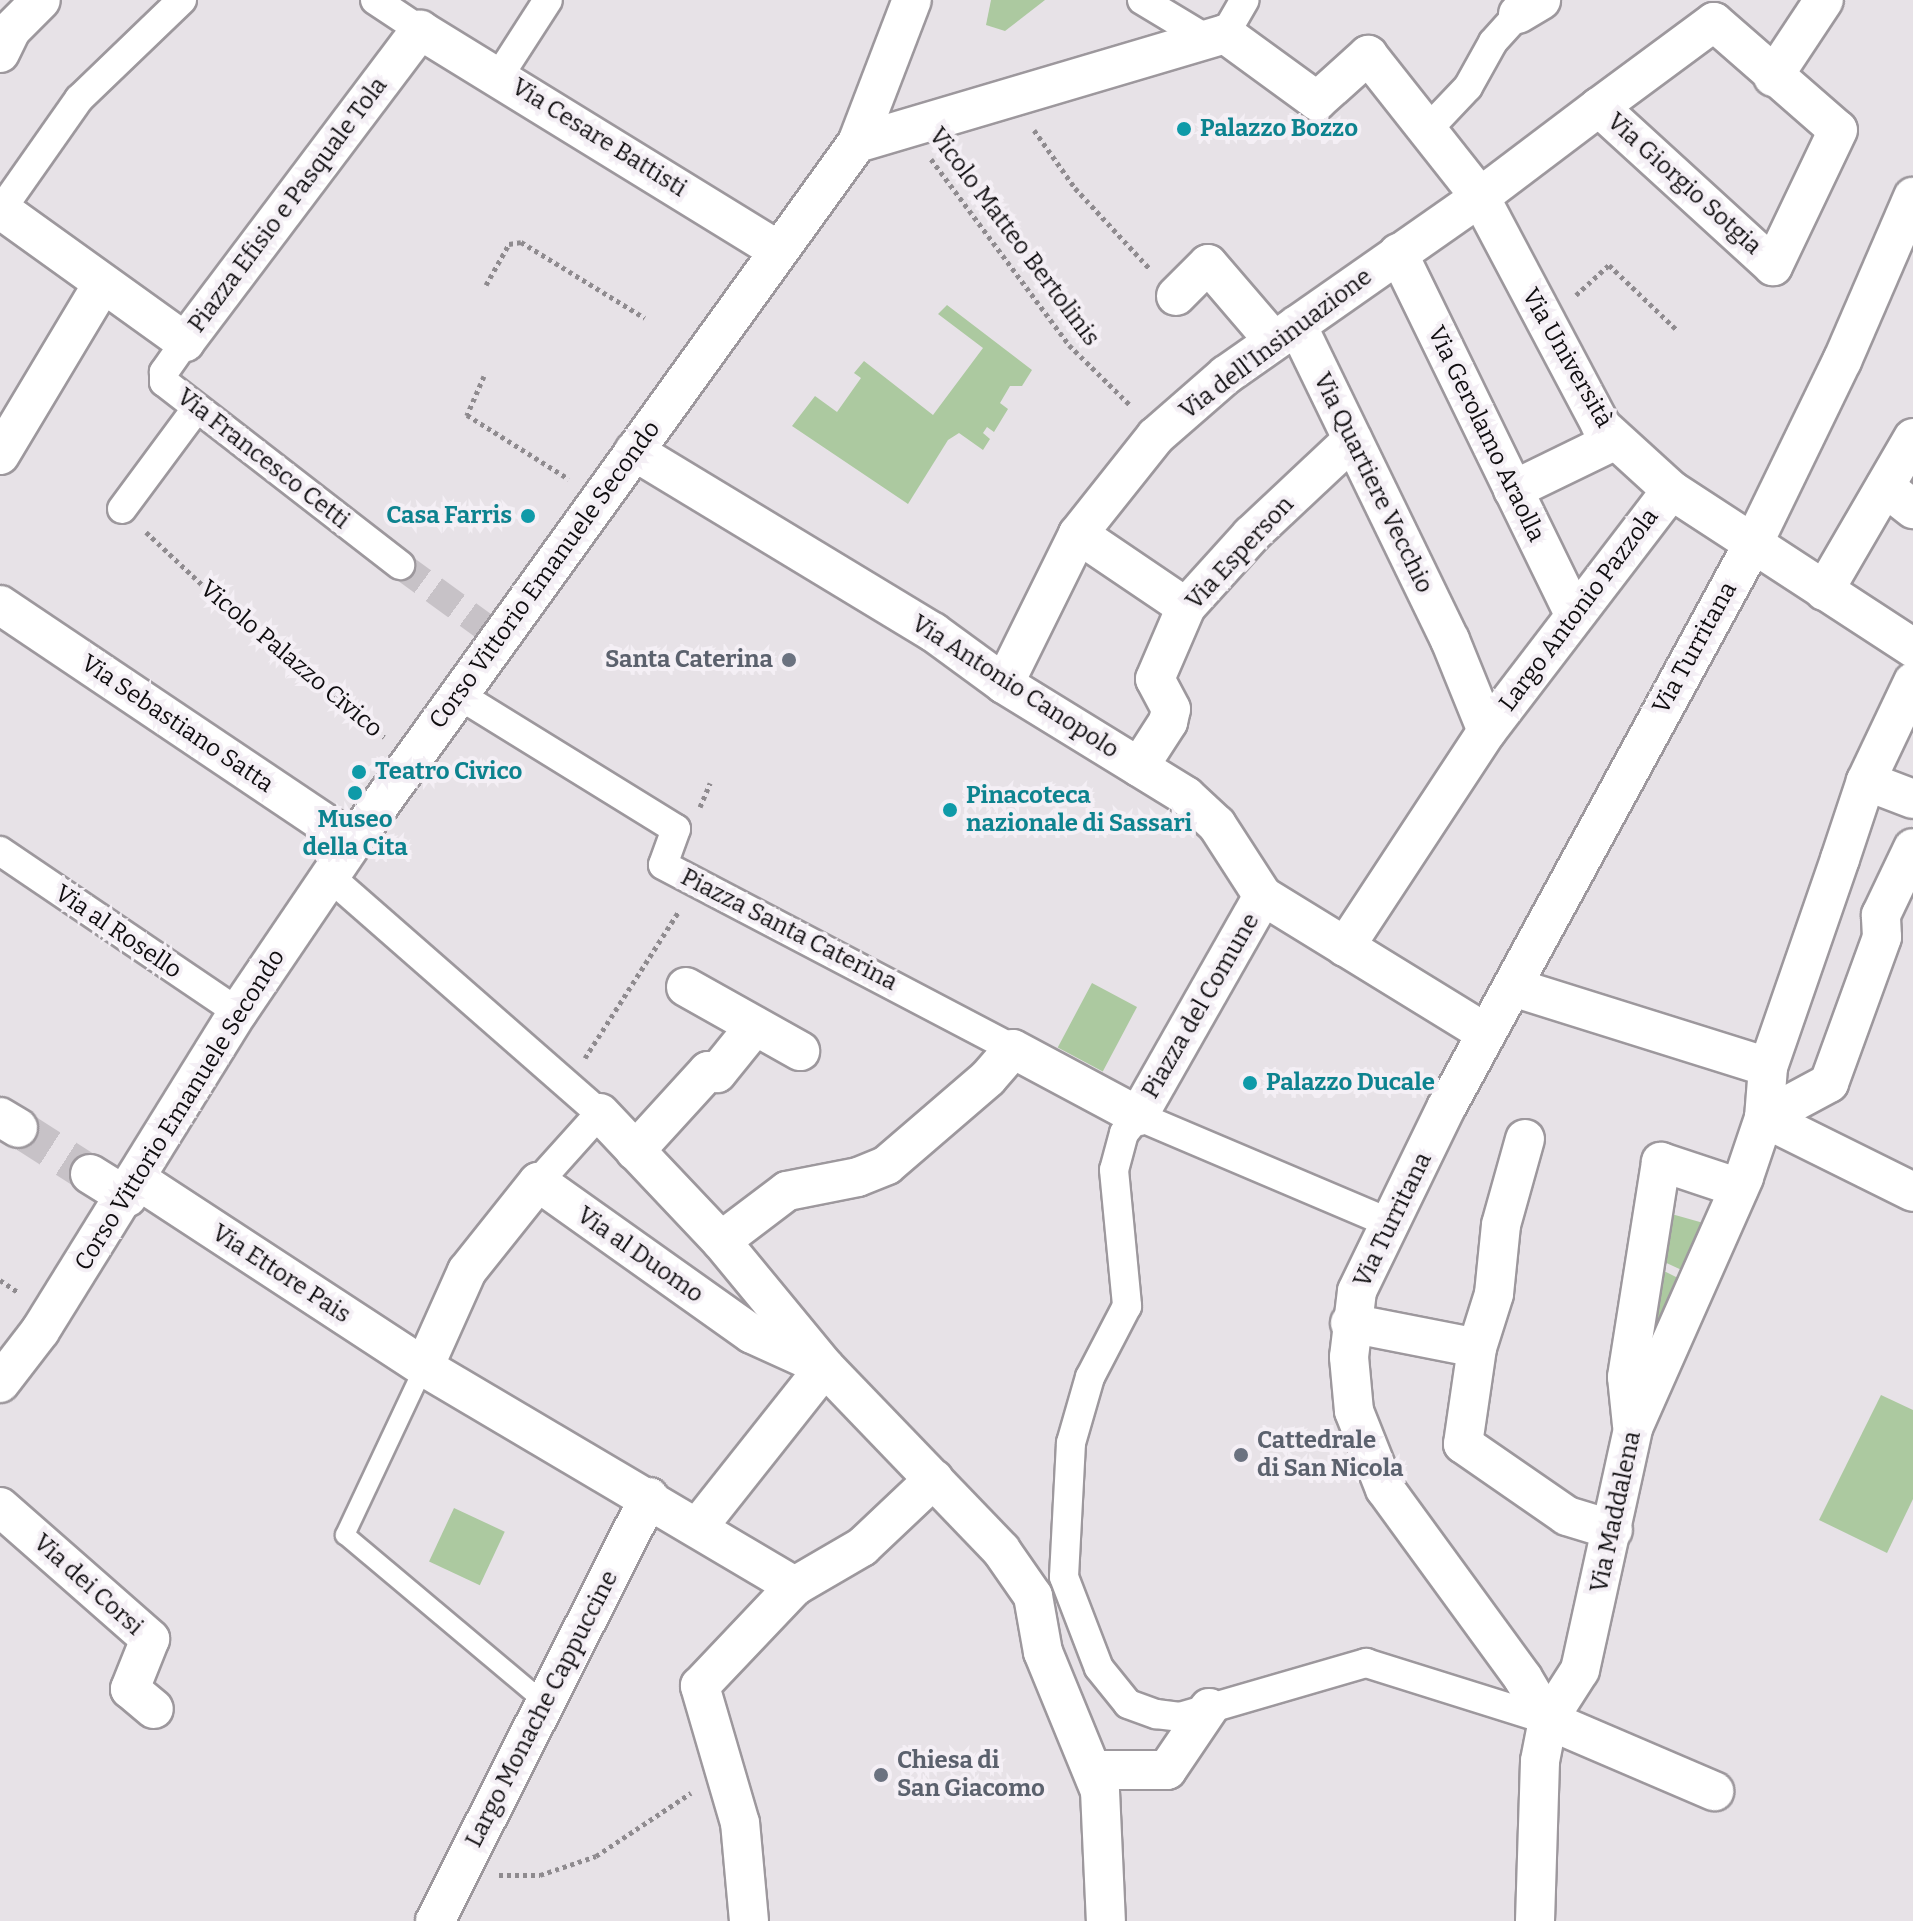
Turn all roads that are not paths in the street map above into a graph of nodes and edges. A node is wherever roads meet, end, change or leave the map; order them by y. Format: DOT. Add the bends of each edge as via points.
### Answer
graph roads {
  1 [pos="41,0"];
  2 [pos="182,0"];
  3 [pos="375,0"];
  4 [pos="548,0"];
  5 [pos="912,0"];
  6 [pos="1142,0"];
  7 [pos="1245,0"];
  8 [pos="1824,0"];
  9 [pos="1529,7"];
  10 [pos="420,30"];
  11 [pos="1216,36"];
  12 [pos="0,53"];
  13 [pos="499,76"];
  14 [pos="1773,77"];
  15 [pos="1599,107"];
  16 [pos="1430,127"];
  17 [pos="857,143"];
  18 [pos="1480,197"];
  19 [pos="1913,197"];
  20 [pos="0,209"];
  21 [pos="776,249"];
  22 [pos="1398,253"];
  23 [pos="101,286"];
  24 [pos="1176,296"];
  25 [pos="1285,333"];
  26 [pos="185,342"];
  27 [pos="196,409"];
  28 [pos="1913,438"];
  29 [pos="1352,440"];
  30 [pos="1616,440"];
  31 [pos="634,451"];
  32 [pos="0,455"];
  33 [pos="1513,490"];
  34 [pos="1671,490"];
  35 [pos="1899,498"];
  36 [pos="122,509"];
  37 [pos="1078,534"];
  38 [pos="1752,546"];
  39 [pos="400,565"];
  40 [pos="1824,591"];
  41 [pos="0,605"];
  42 [pos="1186,607"];
  43 [pos="1574,614"];
  44 [pos="1450,640"];
  45 [pos="1913,648"];
  46 [pos="1913,682"];
  47 [pos="1004,684"];
  48 [pos="459,695"];
  49 [pos="1487,731"];
  50 [pos="1139,767"];
  51 [pos="1866,781"];
  52 [pos="1913,799"];
  53 [pos="353,842"];
  54 [pos="0,851"];
  55 [pos="1840,859"];
  56 [pos="1905,864"];
  57 [pos="330,877"];
  58 [pos="1263,896"];
  59 [pos="1345,947"];
  60 [pos="686,987"];
  61 [pos="1513,987"];
  62 [pos="238,1012"];
  63 [pos="755,1026"];
  64 [pos="1486,1033"];
  65 [pos="1013,1049"];
  66 [pos="800,1051"];
  67 [pos="1768,1067"];
  68 [pos="600,1113"];
  69 [pos="1138,1116"];
  70 [pos="1764,1118"];
  71 [pos="1525,1139"];
  72 [pos="635,1151"];
  73 [pos="90,1174"];
  74 [pos="1909,1179"];
  75 [pos="538,1182"];
  76 [pos="1739,1188"];
  77 [pos="132,1189"];
  78 [pos="1392,1224"];
  79 [pos="721,1241"];
  80 [pos="1350,1323"];
  81 [pos="1477,1348"];
  82 [pos="424,1367"];
  83 [pos="825,1367"];
  84 [pos="0,1383"];
  85 [pos="1633,1428"];
  86 [pos="934,1479"];
  87 [pos="649,1497"];
  88 [pos="0,1507"];
  89 [pos="698,1527"];
  90 [pos="1613,1530"];
  91 [pos="795,1586"];
  92 [pos="1049,1586"];
  93 [pos="545,1703"];
  94 [pos="1209,1708"];
  95 [pos="154,1709"];
  96 [pos="1548,1720"];
  97 [pos="1094,1770"];
  98 [pos="1714,1791"];
  99 [pos="435,1921"];
  100 [pos="749,1921"];
  101 [pos="1106,1921"];
  102 [pos="1535,1921"];
  1 -- 12 [label="street" via="11,30"];
  2 -- 20 [label="street" via="79,99"];
  3 -- 10 [label="street"];
  4 -- 13 [label="street"];
  5 -- 17 [label="street, Corso Vittorio Emanuele Secondo"];
  6 -- 11 [label="street"];
  7 -- 11 [label="street"];
  8 -- 14 [label="street"];
  9 -- 16 [label="street" via="1493,42 1468,87"];
  10 -- 13 [label="street, Via Cesare Battisti"];
  10 -- 26 [label="street, Piazza Efisio e Pasquale Tola"];
  11 -- 16 [label="street, Via Università" via="1317,101 1368,55"];
  11 -- 17 [label="street"];
  13 -- 21 [label="street, Via Cesare Battisti"];
  14 -- 15 [label="street, Via dell'Insinuazione" via="1714,22"];
  14 -- 15 [label="street, Via Giorgio Sotgia" via="1838,130 1773,266"];
  15 -- 18 [label="street, Via dell'Insinuazione"];
  16 -- 18 [label="street, Via Università"];
  17 -- 21 [label="street, Corso Vittorio Emanuele Secondo"];
  18 -- 22 [label="street, Via dell'Insinuazione"];
  18 -- 30 [label="street, Via Università" via="1601,426"];
  19 -- 38 [label="street, Via Turritana" via="1842,361"];
  20 -- 23 [label="street"];
  21 -- 31 [label="street, Corso Vittorio Emanuele Secondo"];
  22 -- 25 [label="street, Via dell'Insinuazione"];
  22 -- 33 [label="street, Via Gerolamo Araolla"];
  23 -- 26 [label="street, Piazza Efisio e Pasquale Tola"];
  23 -- 32 [label="street"];
  24 -- 25 [label="street, Via Quartiere Vecchio" via="1208,264"];
  25 -- 29 [label="street, Via Quartiere Vecchio"];
  25 -- 37 [label="street, Via dell'Insinuazione" via="1156,436"];
  26 -- 27 [label="street, Via Francesco Cetti" via="162,378"];
  27 -- 36 [label="street"];
  27 -- 39 [label="street, Via Francesco Cetti"];
  28 -- 35 [label="street"];
  29 -- 42 [label="street, Via Esperson" via="1251,535"];
  29 -- 44 [label="street, Via Quartiere Vecchio"];
  30 -- 33 [label="street"];
  30 -- 34 [label="street, Via Università"];
  31 -- 47 [label="street, Via Antonio Canopolo" via="933,632"];
  31 -- 48 [label="street, Corso Vittorio Emanuele Secondo" via="494,634"];
  33 -- 43 [label="street, Via Gerolamo Araolla"];
  34 -- 38 [label="street, Via Università"];
  34 -- 43 [label="street, Largo Antonio Pazzola"];
  35 -- 40 [label="street"];
  37 -- 42 [label="street"];
  37 -- 47 [label="street, Via dell'Insinuazione"];
  38 -- 40 [label="street, Via Università"];
  38 -- 61 [label="street, Via Turritana"];
  40 -- 45 [label="street, Via Università"];
  41 -- 53 [label="street, Via Sebastiano Satta"];
  42 -- 50 [label="street, Via Esperson" via="1155,679 1171,709 1168,722"];
  43 -- 49 [label="street, Largo Antonio Pazzola"];
  44 -- 49 [label="street, Largo Antonio Pazzola"];
  46 -- 51 [label="street, Via Maddalena"];
  47 -- 50 [label="street, Via Antonio Canopolo"];
  48 -- 53 [label="street, Corso Vittorio Emanuele Secondo"];
  48 -- 65 [label="street, Piazza Santa Caterina" via="676,829 663,865"];
  49 -- 59 [label="street, Largo Antonio Pazzola"];
  50 -- 58 [label="street, Via Antonio Canopolo" via="1186,796 1217,825"];
  51 -- 52 [label="street"];
  51 -- 55 [label="street, Via Maddalena"];
  53 -- 57 [label="street, Corso Vittorio Emanuele Secondo"];
  54 -- 62 [label="street, Via al Rosello"];
  55 -- 56 [label="street"];
  55 -- 67 [label="street, Via Maddalena"];
  56 -- 70 [label="street" via="1881,915 1882,937 1829,1083"];
  57 -- 62 [label="street, Corso Vittorio Emanuele Secondo"];
  57 -- 68 [label="street, Via al Duomo"];
  58 -- 59 [label="street, Via Antonio Canopolo"];
  58 -- 69 [label="street, Piazza del Comune"];
  59 -- 64 [label="street, Via Antonio Canopolo"];
  60 -- 63 [label="street"];
  61 -- 64 [label="street, Via Turritana"];
  61 -- 67 [label="street"];
  62 -- 77 [label="street, Corso Vittorio Emanuele Secondo"];
  63 -- 66 [label="street"];
  63 -- 72 [label="street" via="717,1073 708,1071"];
  64 -- 78 [label="street, Via Turritana"];
  65 -- 69 [label="street"];
  65 -- 79 [label="street" via="988,1078 887,1165 858,1177 787,1191"];
  67 -- 70 [label="street, Via Maddalena"];
  68 -- 72 [label="street, Via al Duomo"];
  68 -- 75 [label="street"];
  69 -- 78 [label="street"];
  69 -- 92 [label="street" via="1124,1133 1114,1170 1127,1306 1090,1377 1071,1443"];
  70 -- 74 [label="street"];
  70 -- 76 [label="street, Via Maddalena"];
  71 -- 81 [label="street" via="1501,1225 1494,1294"];
  72 -- 79 [label="street, Via al Duomo"];
  73 -- 77 [label="street, Via Ettore Pais"];
  75 -- 82 [label="street" via="467,1271"];
  75 -- 83 [label="street, Via al Duomo" via="752,1334"];
  76 -- 85 [label="street, Via Maddalena"];
  76 -- 85 [label="street" via="1661,1162 1627,1377"];
  77 -- 82 [label="street, Via Ettore Pais"];
  77 -- 84 [label="street, Corso Vittorio Emanuele Secondo"];
  78 -- 80 [label="street, Via Turritana" via="1357,1291"];
  79 -- 83 [label="street, Via al Duomo"];
  80 -- 81 [label="street"];
  80 -- 96 [label="street, Via Turritana" via="1354,1411 1385,1489"];
  81 -- 90 [label="street" via="1463,1444 1567,1516"];
  82 -- 87 [label="street, Via Ettore Pais"];
  82 -- 93 [label="lane" via="345,1535"];
  83 -- 86 [label="street, Via al Duomo"];
  83 -- 89 [label="street"];
  85 -- 90 [label="street, Via Maddalena"];
  86 -- 91 [label="street" via="862,1547"];
  86 -- 92 [label="street, Via al Duomo" via="1001,1550"];
  87 -- 89 [label="street, Via Ettore Pais"];
  87 -- 93 [label="street, Largo Monache Cappuccine"];
  88 -- 95 [label="street, Via dei Corsi" via="150,1639 130,1689"];
  89 -- 91 [label="street, Via Ettore Pais"];
  90 -- 96 [label="street, Via Maddalena" via="1580,1670"];
  91 -- 100 [label="street" via="700,1686 740,1823"];
  92 -- 94 [label="street" via="1099,1668 1128,1704 1180,1717"];
  92 -- 97 [label="street" via="1043,1652"];
  93 -- 99 [label="street, Largo Monache Cappuccine"];
  94 -- 96 [label="street" via="1366,1663"];
  94 -- 97 [label="street" via="1167,1770"];
  96 -- 98 [label="street"];
  96 -- 102 [label="street, Via Maddalena" via="1539,1776"];
  97 -- 101 [label="street" via="1100,1791"];
}
